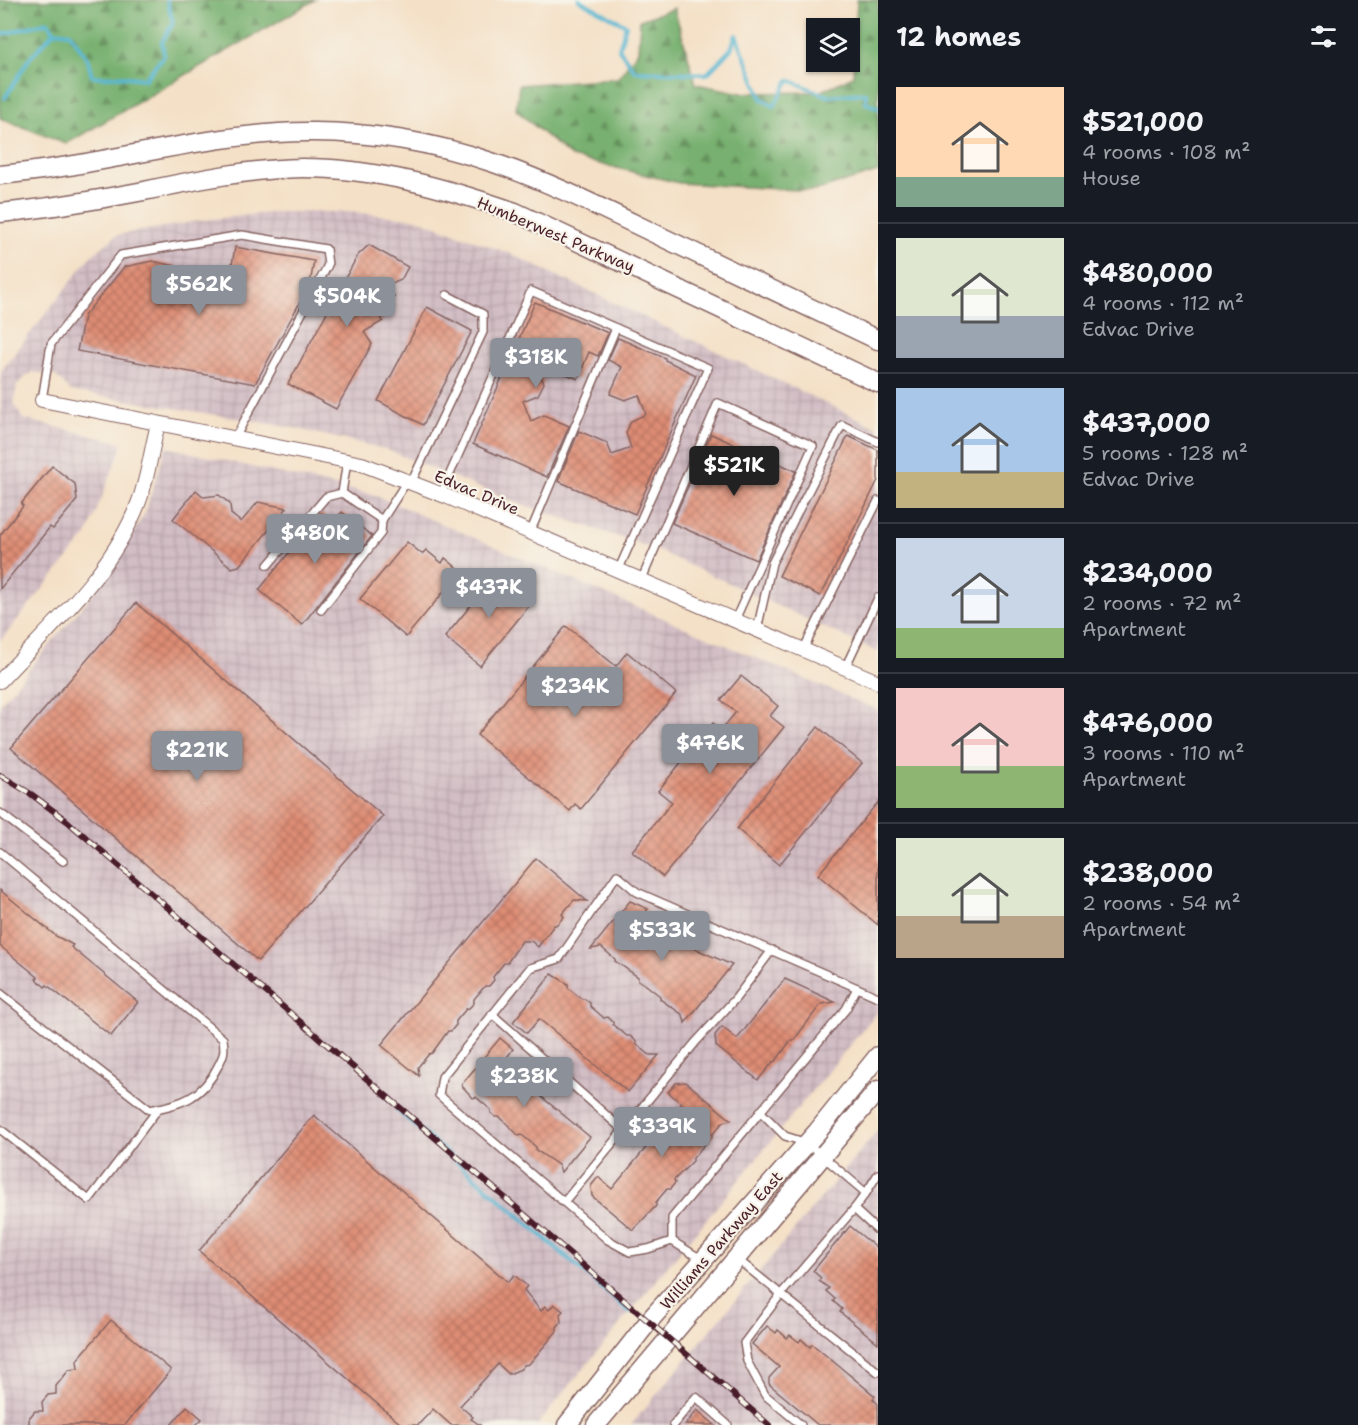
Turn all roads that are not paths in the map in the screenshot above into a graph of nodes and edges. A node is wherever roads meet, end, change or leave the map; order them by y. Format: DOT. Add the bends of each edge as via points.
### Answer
graph roads {
  1 [pos="147,153"];
  2 [pos="0,175"];
  3 [pos="0,188"];
  4 [pos="0,213"];
  5 [pos="447,295"];
  6 [pos="616,328"];
  7 [pos="878,340"];
  8 [pos="878,383"];
  9 [pos="42,400"];
  10 [pos="158,424"];
  11 [pos="235,438"];
  12 [pos="878,442"];
  13 [pos="347,461"];
  14 [pos="409,482"];
  15 [pos="342,493"];
  16 [pos="441,494"];
  17 [pos="878,501"];
  18 [pos="382,520"];
  19 [pos="530,533"];
  20 [pos="268,565"];
  21 [pos="618,571"];
  22 [pos="641,581"];
  23 [pos="878,598"];
  24 [pos="321,610"];
  25 [pos="735,621"];
  26 [pos="757,630"];
  27 [pos="803,650"];
  28 [pos="845,668"];
  29 [pos="0,681"];
  30 [pos="878,682"];
  31 [pos="0,813"];
  32 [pos="0,852"];
  33 [pos="63,861"];
  34 [pos="772,950"];
  35 [pos="857,988"];
  36 [pos="0,993"];
  37 [pos="878,998"];
  38 [pos="492,1014"];
  39 [pos="878,1056"];
  40 [pos="878,1090"];
  41 [pos="158,1109"];
  42 [pos="760,1111"];
  43 [pos="0,1129"];
  44 [pos="623,1130"];
  45 [pos="807,1143"];
  46 [pos="823,1157"];
  47 [pos="877,1177"];
  48 [pos="866,1193"];
  49 [pos="564,1202"];
  50 [pos="854,1209"];
  51 [pos="878,1231"];
  52 [pos="672,1241"];
  53 [pos="737,1259"];
  54 [pos="703,1261"];
  55 [pos="781,1294"];
  56 [pos="878,1372"];
  57 [pos="567,1425"];
  58 [pos="596,1425"];
  59 [pos="673,1425"];
  60 [pos="728,1425"];
  61 [pos="801,1425"];
  1 -- 2 [label="main road"];
  1 -- 3 [label="main road"];
  1 -- 7 [label="main road" via="233,136 286,132 342,133 428,146 494,163 553,187"];
  4 -- 8 [label="main road, Humberwest Parkway" via="69,205 233,174 302,168 365,171 458,192 515,212"];
  5 -- 14 [label="lane" via="483,314 483,332"];
  6 -- 16 [label="lane" via="531,291"];
  6 -- 19 [label="lane"];
  6 -- 21 [label="lane" via="708,368"];
  9 -- 10 [label="street, Edvac Drive"];
  9 -- 11 [label="lane" via="51,344 121,255 242,235 326,249 328,265"];
  10 -- 11 [label="street, Edvac Drive"];
  10 -- 29 [label="street" via="139,503 125,532 90,585"];
  11 -- 13 [label="street, Edvac Drive"];
  12 -- 26 [label="lane" via="842,425 772,563"];
  13 -- 14 [label="street, Edvac Drive"];
  13 -- 15 [label="lane"];
  14 -- 16 [label="street, Edvac Drive"];
  14 -- 18 [label="lane"];
  15 -- 18 [label="lane"];
  15 -- 20 [label="lane" via="326,497"];
  16 -- 19 [label="street, Edvac Drive"];
  17 -- 27 [label="lane"];
  18 -- 24 [label="lane" via="381,533"];
  19 -- 21 [label="street, Edvac Drive"];
  21 -- 22 [label="street, Edvac Drive"];
  22 -- 25 [label="street, Edvac Drive"];
  22 -- 25 [label="lane" via="718,403 813,446"];
  23 -- 28 [label="lane"];
  25 -- 26 [label="street, Edvac Drive"];
  26 -- 27 [label="street, Edvac Drive"];
  27 -- 28 [label="street, Edvac Drive"];
  28 -- 30 [label="street, Edvac Drive"];
  31 -- 33 [label="lane"];
  32 -- 41 [label="lane" via="223,1039 226,1052 211,1081 179,1104"];
  34 -- 35 [label="lane"];
  34 -- 38 [label="lane" via="637,892 617,876 559,959 530,968"];
  34 -- 44 [label="lane"];
  35 -- 37 [label="lane"];
  35 -- 42 [label="lane" via="846,1009"];
  36 -- 41 [label="lane" via="150,1110"];
  38 -- 44 [label="lane"];
  38 -- 49 [label="lane" via="442,1077 439,1095"];
  39 -- 45 [label="main road, Williams Parkway East"];
  40 -- 46 [label="main road, Williams Parkway East"];
  41 -- 43 [label="lane" via="89,1200"];
  42 -- 45 [label="lane" via="785,1136"];
  42 -- 52 [label="lane" via="672,1218"];
  44 -- 49 [label="lane"];
  45 -- 46 [label="lane"];
  45 -- 54 [label="main road, Williams Parkway East"];
  46 -- 48 [label="lane"];
  46 -- 53 [label="main road, Williams Parkway East"];
  47 -- 48 [label="lane"];
  48 -- 50 [label="lane"];
  49 -- 52 [label="lane" via="608,1240 630,1252"];
  50 -- 51 [label="lane"];
  50 -- 55 [label="lane"];
  52 -- 54 [label="lane"];
  53 -- 55 [label="lane"];
  53 -- 58 [label="main road, Williams Parkway East"];
  54 -- 57 [label="main road, Williams Parkway East"];
  55 -- 56 [label="lane"];
  55 -- 61 [label="lane" via="744,1343 747,1361 765,1395"];
  59 -- 60 [label="lane" via="696,1397"];
}
